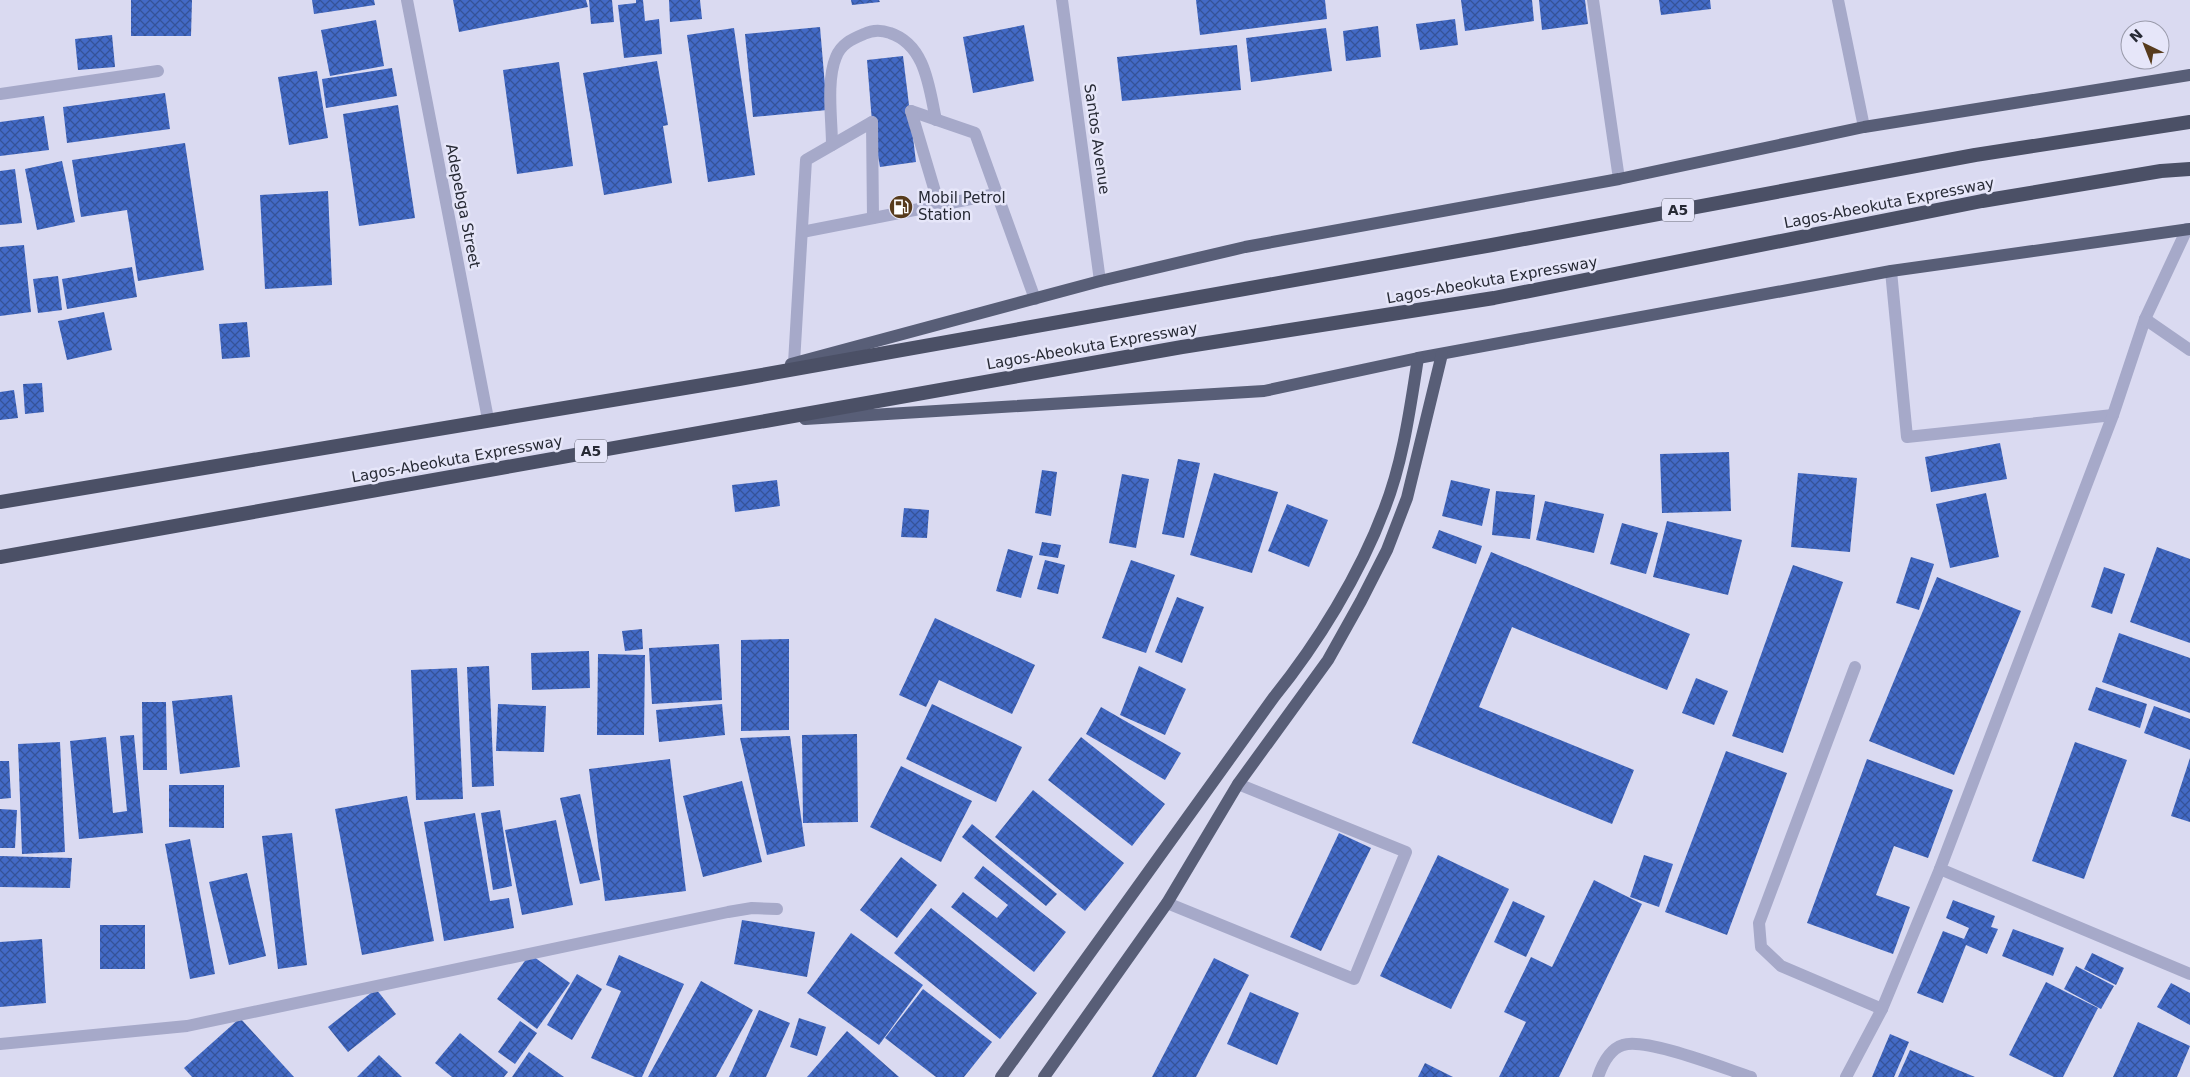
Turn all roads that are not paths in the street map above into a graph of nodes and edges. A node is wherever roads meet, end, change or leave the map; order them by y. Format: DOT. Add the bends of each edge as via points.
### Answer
graph roads {
  1 [pos="407,0"];
  2 [pos="1062,0"];
  3 [pos="1593,0"];
  4 [pos="1838,0"];
  5 [pos="158,71"];
  6 [pos="2190,75"];
  7 [pos="0,94"];
  8 [pos="936,120"];
  9 [pos="2190,122"];
  10 [pos="1864,128"];
  11 [pos="832,145"];
  12 [pos="2190,169"];
  13 [pos="1619,179"];
  14 [pos="996,194"];
  15 [pos="939,205"];
  16 [pos="873,218"];
  17 [pos="2188,229"];
  18 [pos="802,232"];
  19 [pos="1891,271"];
  20 [pos="1100,282"];
  21 [pos="1035,299"];
  22 [pos="2145,319"];
  23 [pos="2190,350"];
  24 [pos="1442,354"];
  25 [pos="1418,358"];
  26 [pos="794,363"];
  27 [pos="738,378"];
  28 [pos="2113,416"];
  29 [pos="488,419"];
  30 [pos="750,423"];
  31 [pos="0,502"];
  32 [pos="0,557"];
  33 [pos="1855,667"];
  34 [pos="1238,784"];
  35 [pos="1940,869"];
  36 [pos="1167,903"];
  37 [pos="777,909"];
  38 [pos="2190,974"];
  39 [pos="1882,1009"];
  40 [pos="0,1044"];
  41 [pos="1001,1077"];
  42 [pos="1044,1077"];
  43 [pos="1598,1077"];
  44 [pos="1751,1077"];
  45 [pos="1846,1077"];
  1 -- 29 [label="street, Adepebga Street"];
  2 -- 20 [label="street, Santos Avenue"];
  3 -- 13 [label="street"];
  4 -- 10 [label="street"];
  5 -- 7 [label="street"];
  6 -- 10 [label="main road"];
  8 -- 11 [label="street" via="926,74 917,54 902,37 885,31 870,31 846,42 836,57 831,94"];
  8 -- 14 [label="street" via="974,133"];
  8 -- 15 [label="street" via="911,111"];
  9 -- 27 [label="highway, Lagos-Abeokuta Expressway / A5" via="1975,155 1492,245"];
  10 -- 13 [label="main road"];
  11 -- 16 [label="street" via="872,122"];
  11 -- 18 [label="street" via="806,160"];
  12 -- 30 [label="highway, Lagos-Abeokuta Expressway / A5" via="2160,171 1982,201 1494,298 1182,347"];
  13 -- 20 [label="main road" via="1245,247"];
  14 -- 15 [label="street"];
  14 -- 21 [label="street"];
  15 -- 16 [label="street"];
  16 -- 18 [label="street"];
  17 -- 19 [label="main road"];
  17 -- 22 [label="street"];
  18 -- 26 [label="street"];
  19 -- 24 [label="main road"];
  19 -- 28 [label="street" via="1907,437"];
  20 -- 21 [label="main road"];
  21 -- 26 [label="main road"];
  22 -- 23 [label="street"];
  22 -- 28 [label="street"];
  24 -- 25 [label="main road"];
  24 -- 34 [label="main road" via="1412,479 1387,550 1328,660"];
  25 -- 30 [label="main road" via="1264,391"];
  25 -- 41 [label="main road" via="1410,414 1397,467 1385,509 1367,552 1300,665 1274,696"];
  26 -- 27 [label="main road"];
  27 -- 29 [label="highway, Lagos-Abeokuta Expressway / A5"];
  28 -- 35 [label="street"];
  29 -- 31 [label="highway, Lagos-Abeokuta Expressway / A5"];
  30 -- 32 [label="highway, Lagos-Abeokuta Expressway / A5"];
  33 -- 39 [label="street" via="1759,923 1761,947 1781,966"];
  34 -- 36 [label="main road"];
  34 -- 36 [label="street" via="1406,852 1354,979"];
  35 -- 38 [label="street"];
  35 -- 39 [label="street"];
  36 -- 42 [label="main road"];
  37 -- 40 [label="street" via="752,908 728,912 186,1026"];
  39 -- 45 [label="street"];
  43 -- 44 [label="street" via="1604,1060 1623,1045 1649,1045"];
}
